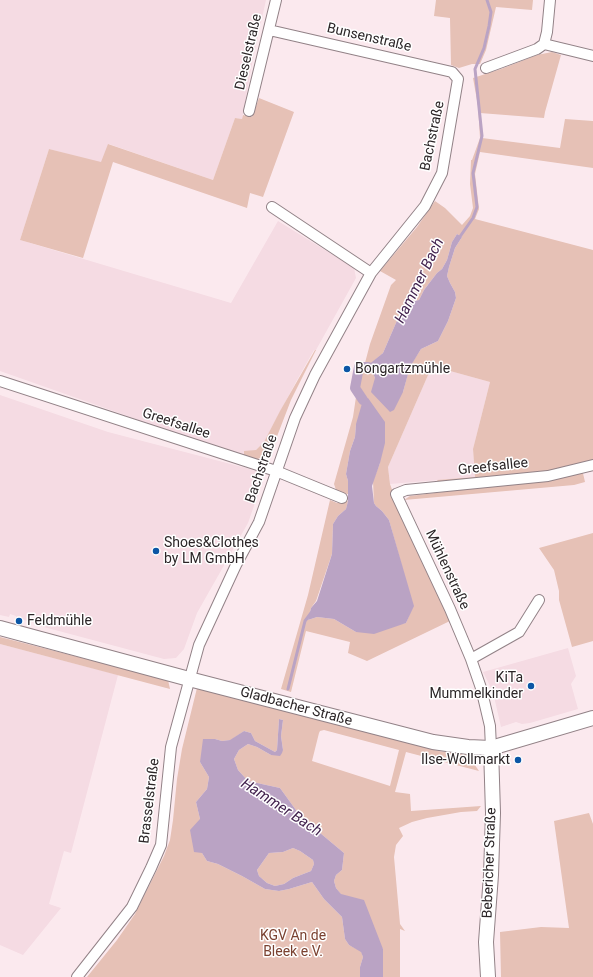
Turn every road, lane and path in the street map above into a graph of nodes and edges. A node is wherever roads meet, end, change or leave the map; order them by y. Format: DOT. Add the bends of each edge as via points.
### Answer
graph roads {
  1 [pos="276,0"];
  2 [pos="550,0"];
  3 [pos="269,30"];
  4 [pos="544,44"];
  5 [pos="593,56"];
  6 [pos="486,68"];
  7 [pos="458,80"];
  8 [pos="249,111"];
  9 [pos="272,207"];
  10 [pos="371,273"];
  11 [pos="0,381"];
  12 [pos="593,465"];
  13 [pos="276,472"];
  14 [pos="396,494"];
  15 [pos="342,498"];
  16 [pos="539,600"];
  17 [pos="0,628"];
  18 [pos="471,659"];
  19 [pos="189,679"];
  20 [pos="593,718"];
  21 [pos="491,748"];
  22 [pos="77,977"];
  23 [pos="488,977"];
  1 -- 3 [label="street, Dieselstraße"];
  2 -- 4 [label="street"];
  3 -- 7 [label="street, Bunsenstraße" via="452,72"];
  3 -- 8 [label="street, Dieselstraße"];
  4 -- 5 [label="street"];
  4 -- 6 [label="street" via="538,49"];
  7 -- 10 [label="street, Bachstraße" via="442,173 424,206"];
  9 -- 10 [label="street"];
  10 -- 13 [label="street, Bachstraße" via="315,375 295,418"];
  11 -- 13 [label="street, Greefsallee"];
  12 -- 14 [label="street, Greefsallee" via="548,476 406,490"];
  13 -- 15 [label="street, Greefsallee"];
  13 -- 19 [label="street, Bachstraße" via="259,522 199,645"];
  14 -- 18 [label="street, Mühlenstraße"];
  16 -- 18 [label="street" via="520,632"];
  17 -- 19 [label="main road, Gladbacher Straße"];
  18 -- 21 [label="street, Mühlenstraße" via="490,726"];
  19 -- 21 [label="main road, Gladbacher Straße" via="415,738 468,747"];
  19 -- 22 [label="street, Brasselstraße" via="170,747 161,845 132,907"];
  20 -- 21 [label="main road, Gladbacher Straße"];
  21 -- 23 [label="main road, Bebericher Straße" via="491,875 486,942"];
}
